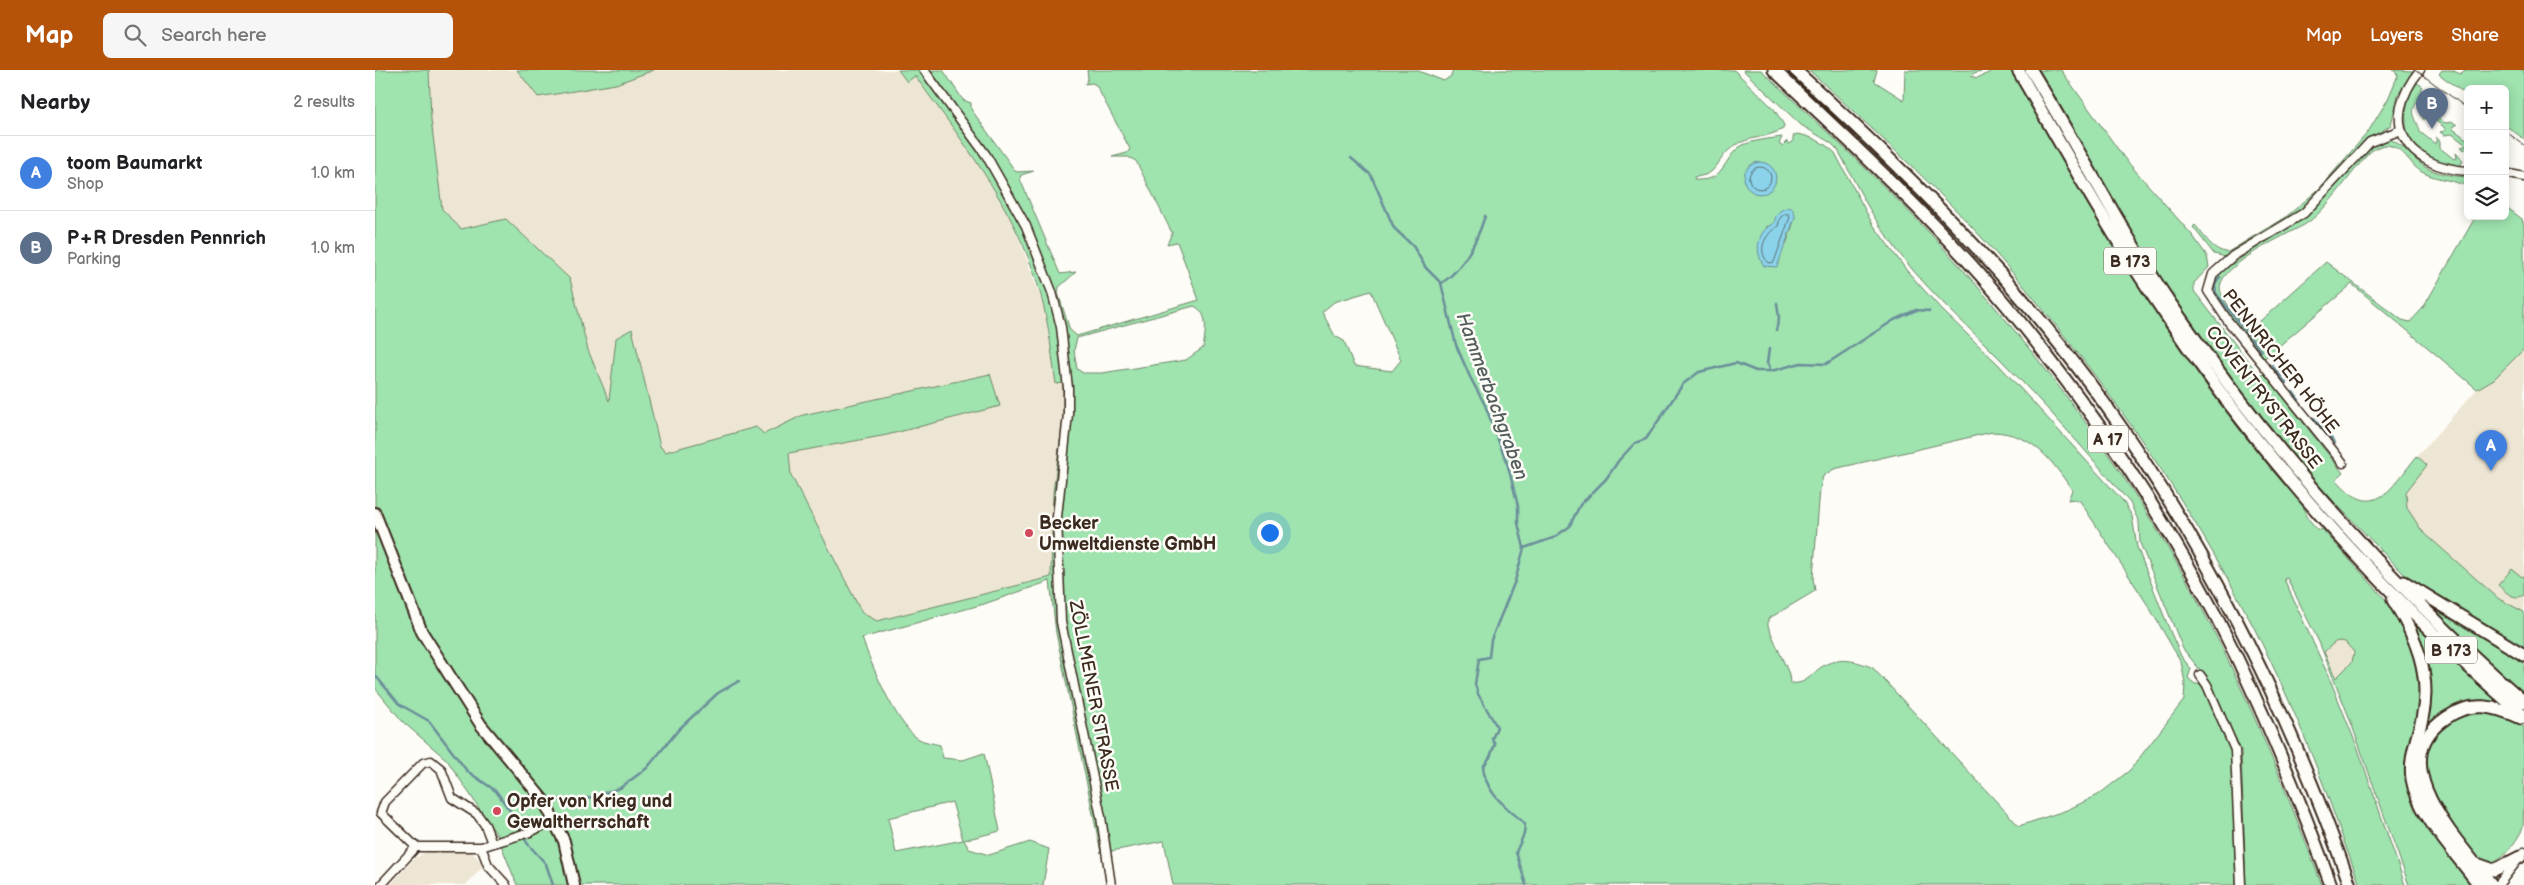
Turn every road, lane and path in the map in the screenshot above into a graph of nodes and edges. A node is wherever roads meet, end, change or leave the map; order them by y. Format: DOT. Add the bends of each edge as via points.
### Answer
graph roads {
  1 [pos="925,70"];
  2 [pos="1774,70"];
  3 [pos="1795,70"];
  4 [pos="2018,70"];
  5 [pos="2031,70"];
  6 [pos="2420,70"];
  7 [pos="2401,130"];
  8 [pos="2464,170"];
  9 [pos="2509,174"];
  10 [pos="2524,177"];
  11 [pos="2343,464"];
  12 [pos="375,513"];
  13 [pos="2384,568"];
  14 [pos="2381,581"];
  15 [pos="2524,655"];
  16 [pos="2200,675"];
  17 [pos="2524,702"];
  18 [pos="2524,718"];
  19 [pos="554,820"];
  20 [pos="492,843"];
  21 [pos="416,847"];
  22 [pos="481,847"];
  23 [pos="2522,854"];
  24 [pos="2475,864"];
  25 [pos="381,885"];
  26 [pos="506,885"];
  27 [pos="574,885"];
  28 [pos="1111,885"];
  29 [pos="2241,885"];
  30 [pos="2331,885"];
  31 [pos="2350,885"];
  32 [pos="2479,885"];
  33 [pos="2492,885"];
  34 [pos="2499,885"];
  1 -- 28 [label="street, ZÖLLMENER STRASSE" via="986,155 1026,226 1052,292 1061,327 1068,378 1057,535 1061,622 1101,817"];
  2 -- 30 [label="highway, A 17" via="1884,174 1965,258 2045,352 2119,454 2182,555 2236,656 2281,757"];
  3 -- 31 [label="highway, A 17" via="1917,184 1976,247 2061,346 2131,442 2201,553 2262,670 2292,736"];
  4 -- 14 [label="highway, B 173" via="2105,222 2178,334 2259,441 2327,523"];
  5 -- 13 [label="highway, COVENTRYSTRASSE / B 173" via="2110,207 2176,311 2267,434 2334,515"];
  6 -- 7 [label="street" via="2401,101"];
  7 -- 8 [label="street" via="2408,144 2425,161"];
  7 -- 11 [label="street, PENNRICHER HÖHE" via="2370,142 2303,213 2233,256 2213,274 2208,291 2228,321"];
  9 -- 10 [label="street"];
  12 -- 19 [label="main road" via="422,632 499,749 541,796"];
  13 -- 15 [label="highway"];
  13 -- 17 [label="highway, COVENTRYSTRASSE / B 173"];
  14 -- 18 [label="highway, B 173"];
  14 -- 32 [label="highway" via="2411,630 2422,660 2424,703 2412,761 2412,780 2427,814"];
  16 -- 29 [label="street" via="2235,750"];
  18 -- 24 [label="highway" via="2492,707 2455,712 2439,723 2422,752 2420,771 2425,790"];
  19 -- 20 [label="street" via="530,832"];
  19 -- 27 [label="main road" via="564,841"];
  20 -- 21 [label="street" via="477,814 452,798 444,775 431,761 423,762 385,802 381,813"];
  20 -- 22 [label="street"];
  21 -- 22 [label="street"];
  21 -- 25 [label="street"];
  22 -- 26 [label="street" via="488,865"];
  23 -- 24 [label="highway" via="2494,870"];
  23 -- 34 [label="street"];
  24 -- 33 [label="highway"];
}
